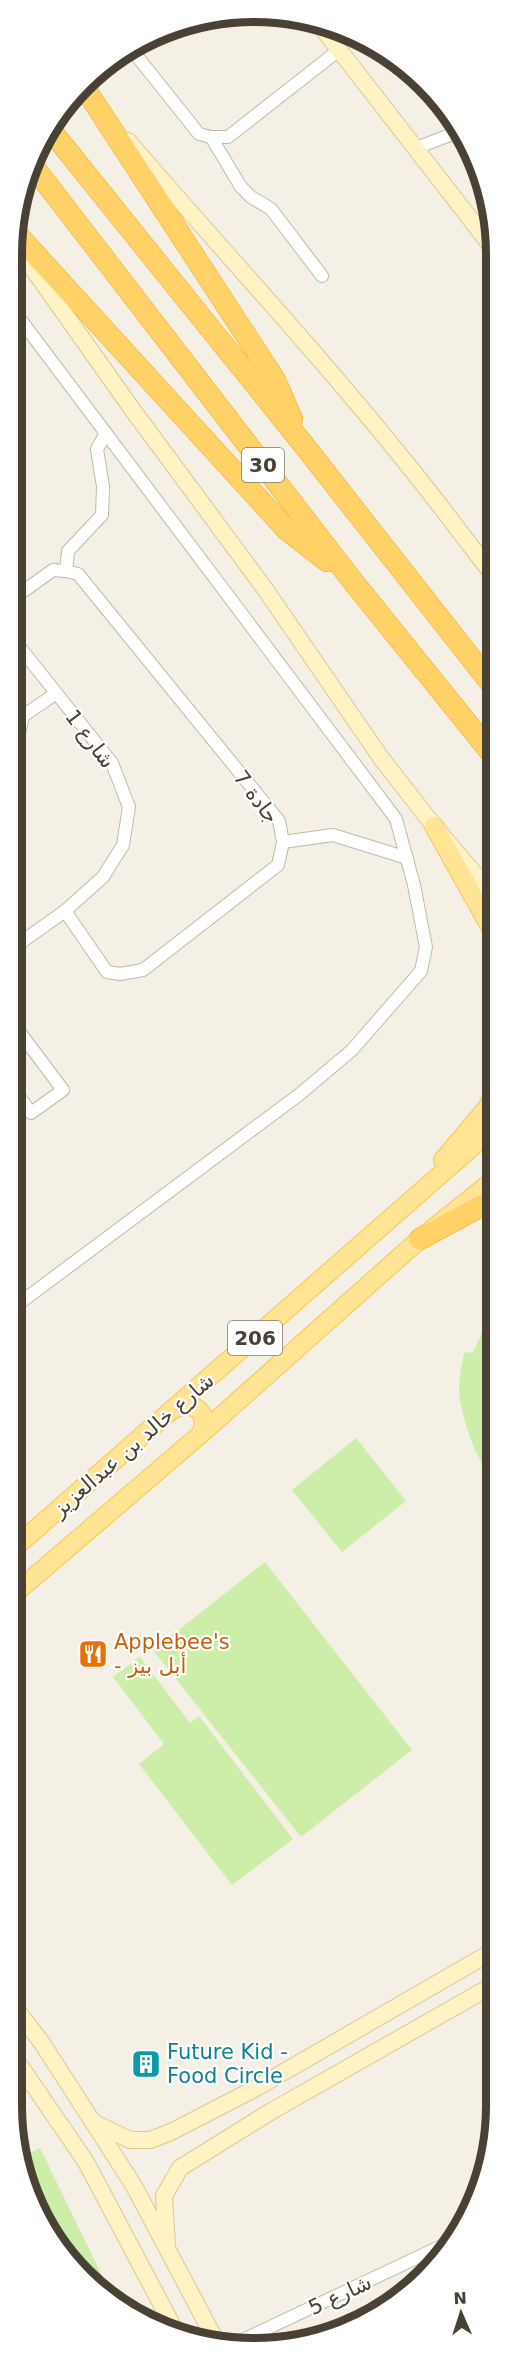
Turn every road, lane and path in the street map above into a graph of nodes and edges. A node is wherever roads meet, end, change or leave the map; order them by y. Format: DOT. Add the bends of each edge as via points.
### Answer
graph roads {
  1 [pos="327,34"];
  2 [pos="339,50"];
  3 [pos="136,56"];
  4 [pos="88,92"];
  5 [pos="88,93"];
  6 [pos="453,134"];
  7 [pos="55,136"];
  8 [pos="211,137"];
  9 [pos="416,148"];
  10 [pos="38,172"];
  11 [pos="486,239"];
  12 [pos="23,241"];
  13 [pos="22,253"];
  14 [pos="322,276"];
  15 [pos="22,321"];
  16 [pos="106,434"];
  17 [pos="303,444"];
  18 [pos="486,566"];
  19 [pos="66,571"];
  20 [pos="351,579"];
  21 [pos="22,592"];
  22 [pos="22,651"];
  23 [pos="486,677"];
  24 [pos="55,694"];
  25 [pos="22,715"];
  26 [pos="486,747"];
  27 [pos="434,826"];
  28 [pos="283,842"];
  29 [pos="406,858"];
  30 [pos="486,888"];
  31 [pos="65,910"];
  32 [pos="486,920"];
  33 [pos="22,941"];
  34 [pos="22,1035"];
  35 [pos="22,1100"];
  36 [pos="486,1109"];
  37 [pos="486,1135"];
  38 [pos="486,1186"];
  39 [pos="486,1203"];
  40 [pos="403,1207"];
  41 [pos="420,1239"];
  42 [pos="22,1301"];
  43 [pos="174,1409"];
  44 [pos="202,1433"];
  45 [pos="22,1541"];
  46 [pos="22,1586"];
  47 [pos="486,1955"];
  48 [pos="486,1989"];
  49 [pos="22,2017"];
  50 [pos="22,2069"];
  51 [pos="256,2088"];
  52 [pos="270,2112"];
  53 [pos="94,2123"];
  54 [pos="167,2247"];
  55 [pos="440,2247"];
  56 [pos="171,2323"];
  57 [pos="213,2335"];
  58 [pos="247,2338"];
  1 -- 2 [label="street"];
  2 -- 8 [label="street" via="228,137"];
  2 -- 9 [label="street"];
  3 -- 8 [label="street" via="199,134"];
  4 -- 18 [label="street" via="407,464"];
  5 -- 17 [label="highway" via="275,380"];
  6 -- 9 [label="street"];
  7 -- 17 [label="highway, 30"];
  8 -- 14 [label="street" via="242,187 271,209"];
  9 -- 11 [label="street"];
  10 -- 20 [label="highway, 30"];
  12 -- 20 [label="highway" via="287,530"];
  13 -- 27 [label="street" via="265,589 381,758"];
  15 -- 16 [label="street"];
  16 -- 19 [label="street" via="97,449 103,488 102,515 68,550"];
  16 -- 29 [label="street" via="396,819"];
  17 -- 23 [label="highway, 30"];
  19 -- 21 [label="street" via="52,570"];
  19 -- 28 [label="street, جادة 7" via="78,574 279,821"];
  20 -- 26 [label="highway, 30"];
  22 -- 24 [label="street, شارع 1"];
  24 -- 25 [label="street"];
  24 -- 31 [label="street, شارع 1" via="112,763 129,807 123,845 103,877"];
  27 -- 30 [label="street"];
  27 -- 32 [label="main road"];
  28 -- 29 [label="street" via="333,835"];
  28 -- 31 [label="street, جادة 7" via="278,865 143,970 107,972"];
  29 -- 42 [label="street" via="426,947 421,971 392,1005 352,1050 300,1094"];
  31 -- 33 [label="street, شارع 1"];
  34 -- 35 [label="street" via="63,1090 31,1113"];
  36 -- 40 [label="main road"];
  37 -- 40 [label="main road, شارع خالد بن عبدالعزيز / 206"];
  38 -- 41 [label="main road, شارع خالد بن عبدالعزيز / 206"];
  39 -- 41 [label="highway"];
  40 -- 43 [label="main road, شارع خالد بن عبدالعزيز / 206"];
  41 -- 44 [label="main road, شارع خالد بن عبدالعزيز / 206"];
  43 -- 44 [label="main road" via="194,1407 202,1414"];
  43 -- 45 [label="main road, شارع خالد بن عبدالعزيز / 206"];
  44 -- 46 [label="main road, شارع خالد بن عبدالعزيز / 206"];
  47 -- 51 [label="street"];
  48 -- 52 [label="street"];
  49 -- 53 [label="street"];
  50 -- 56 [label="street" via="86,2162"];
  51 -- 52 [label="street" via="259,2102"];
  51 -- 53 [label="street" via="150,2140 130,2140"];
  52 -- 54 [label="street" via="180,2168 164,2196"];
  53 -- 54 [label="street"];
  54 -- 57 [label="street"];
  55 -- 58 [label="street, شارع 5"];
}
